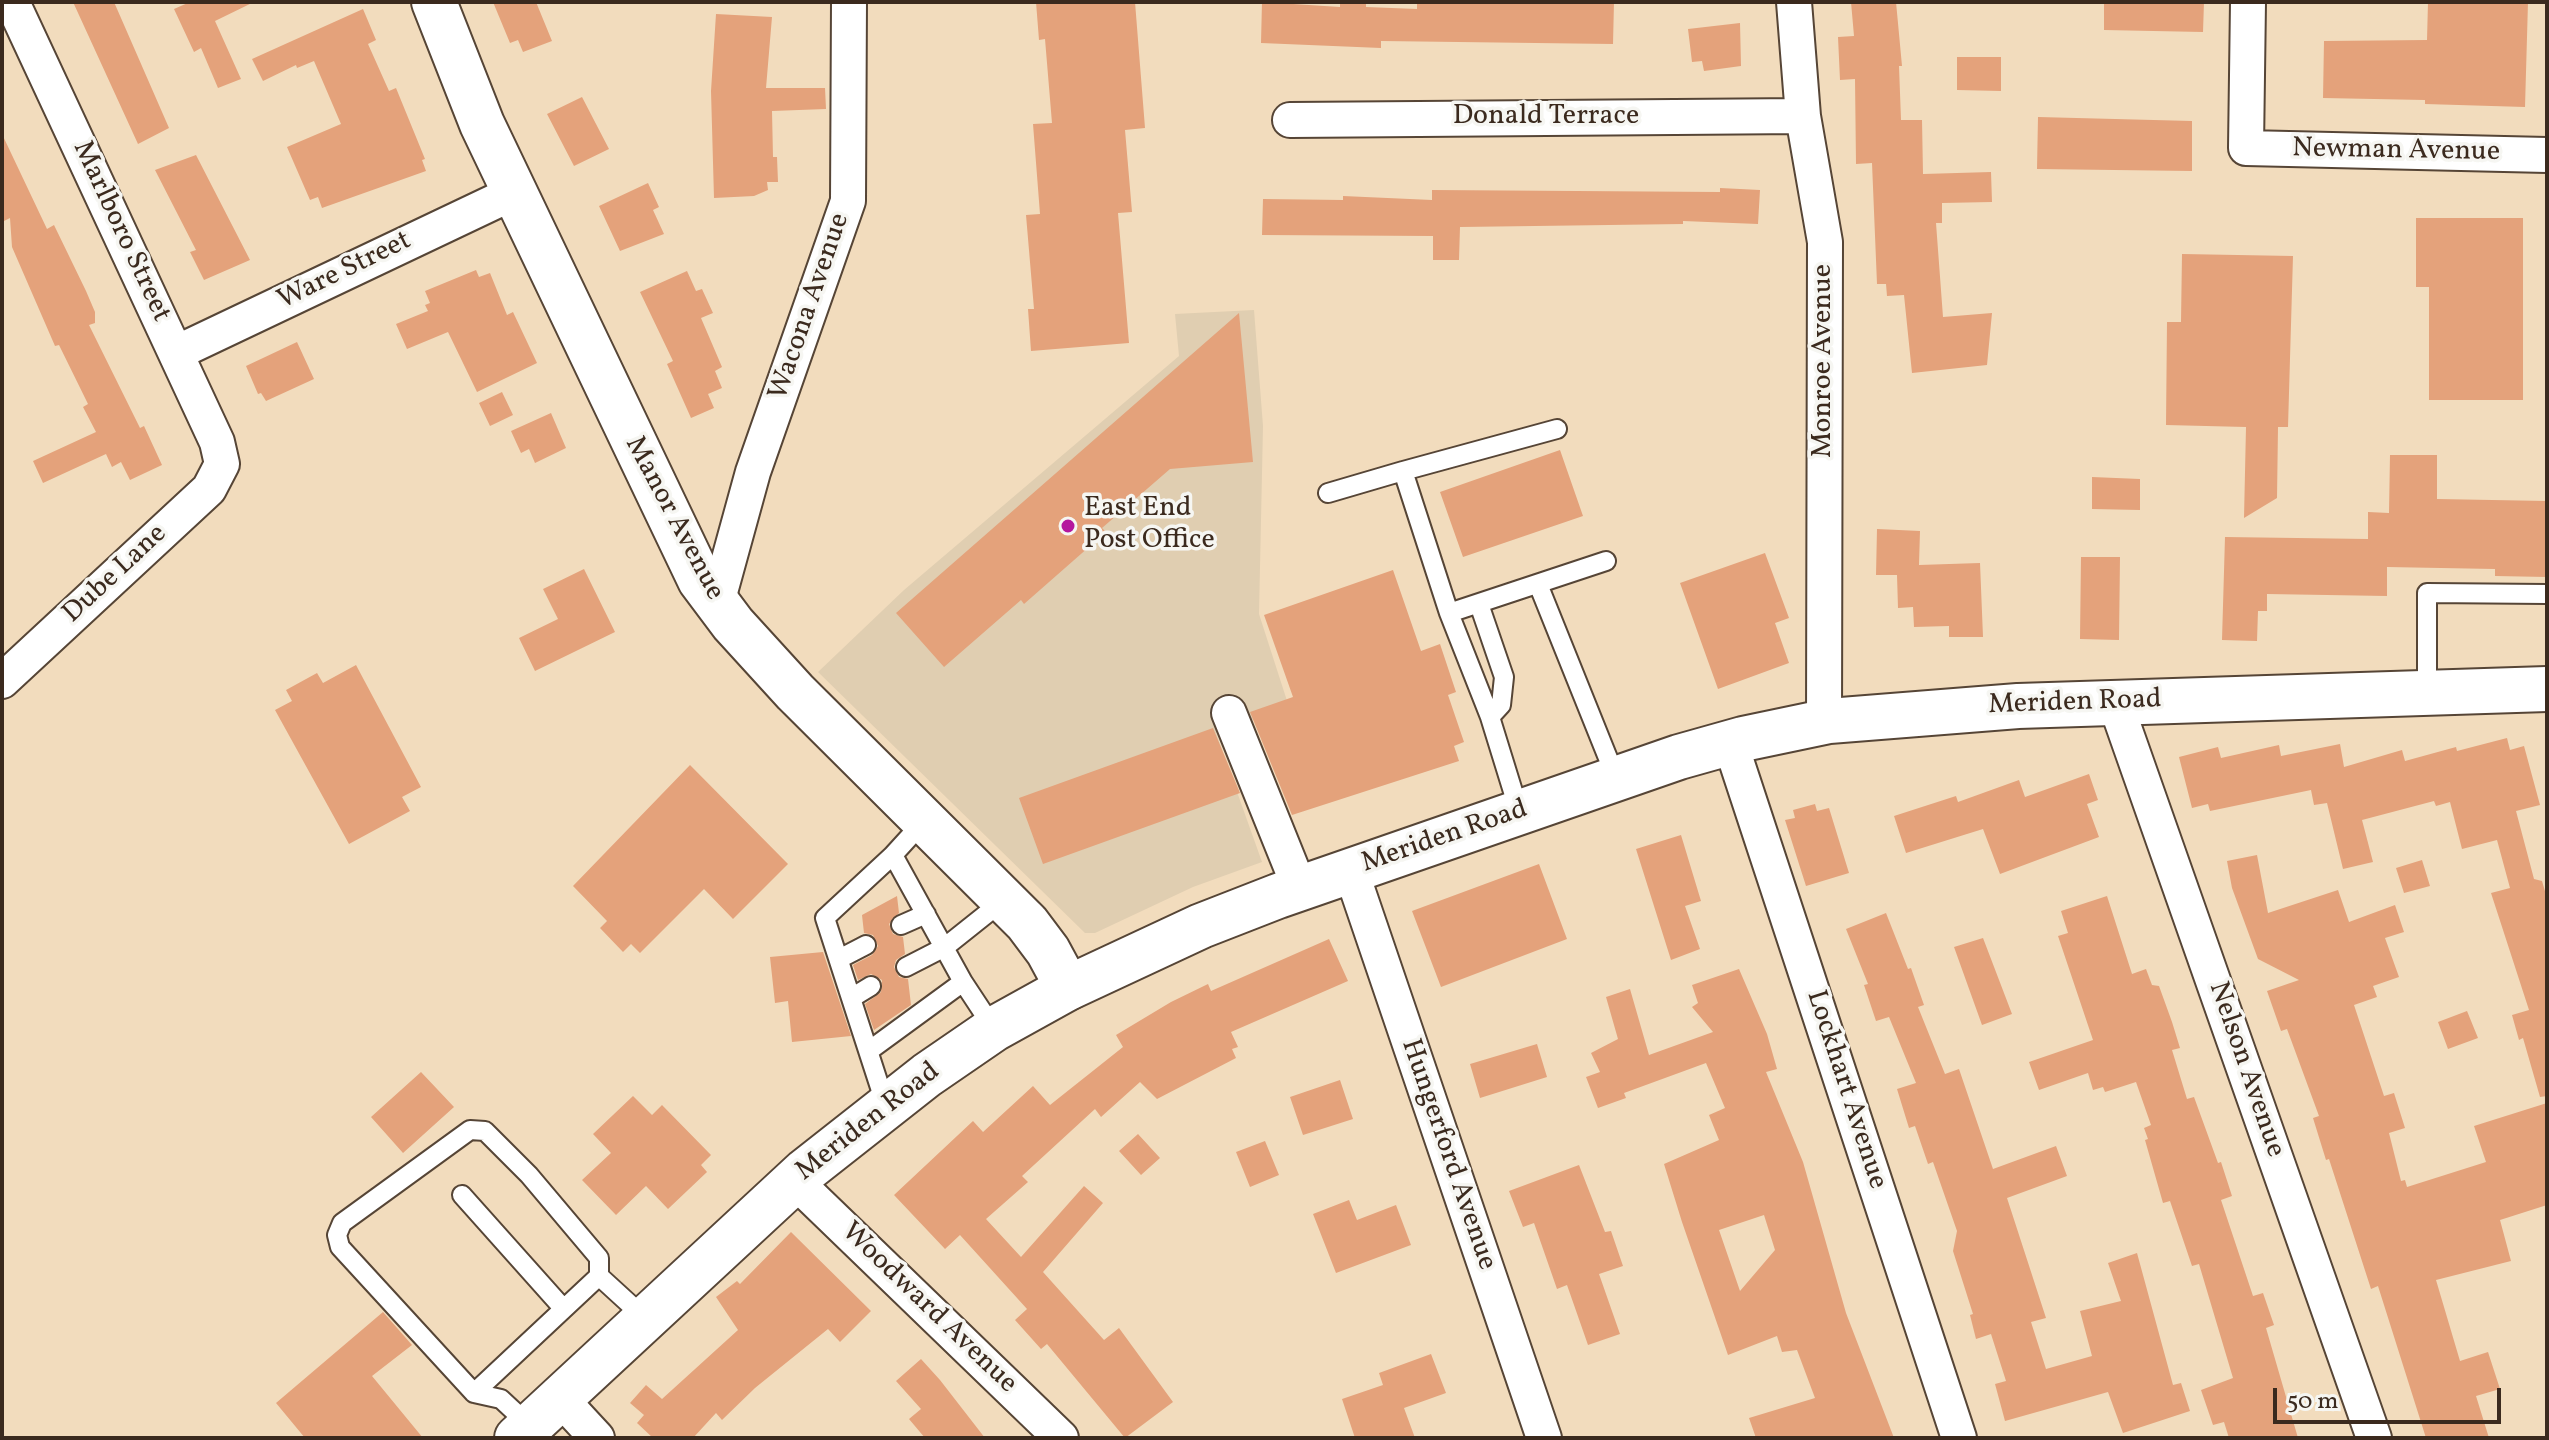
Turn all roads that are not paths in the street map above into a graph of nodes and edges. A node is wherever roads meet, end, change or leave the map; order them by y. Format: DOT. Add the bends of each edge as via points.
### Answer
graph roads {
  1 [pos="12,2"];
  2 [pos="434,2"];
  3 [pos="849,2"];
  4 [pos="1794,2"];
  5 [pos="2248,2"];
  6 [pos="1803,116"];
  7 [pos="1290,120"];
  8 [pos="2547,155"];
  9 [pos="515,192"];
  10 [pos="176,353"];
  11 [pos="1557,429"];
  12 [pos="222,464"];
  13 [pos="1403,471"];
  14 [pos="1328,493"];
  15 [pos="1606,561"];
  16 [pos="1538,584"];
  17 [pos="2547,594"];
  18 [pos="717,603"];
  19 [pos="1479,604"];
  20 [pos="1449,613"];
  21 [pos="2,681"];
  22 [pos="2547,689"];
  23 [pos="2427,695"];
  24 [pos="2115,702"];
  25 [pos="1229,713"];
  26 [pos="1490,717"];
  27 [pos="1824,722"];
  28 [pos="1730,742"];
  29 [pos="1616,778"];
  30 [pos="1519,811"];
  31 [pos="924,821"];
  32 [pos="893,855"];
  33 [pos="1351,871"];
  34 [pos="1300,889"];
  35 [pos="1004,900"];
  36 [pos="926,914"];
  37 [pos="901,925"];
  38 [pos="866,945"];
  39 [pos="945,947"];
  40 [pos="839,959"];
  41 [pos="906,967"];
  42 [pos="963,982"];
  43 [pos="871,986"];
  44 [pos="1068,988"];
  45 [pos="853,997"];
  46 [pos="994,1029"];
  47 [pos="870,1050"];
  48 [pos="886,1106"];
  49 [pos="795,1181"];
  50 [pos="462,1195"];
  51 [pos="599,1276"];
  52 [pos="562,1307"];
  53 [pos="646,1319"];
  54 [pos="474,1393"];
  55 [pos="536,1421"];
  56 [pos="597,1438"];
  57 [pos="1061,1438"];
  58 [pos="1544,1438"];
  59 [pos="1959,1438"];
  60 [pos="2374,1438"];
  1 -- 10 [label="street, Marlboro Street"];
  2 -- 9 [label="main road, Manor Avenue"];
  3 -- 18 [label="street, Wacona Avenue" via="848,201 753,472"];
  4 -- 6 [label="street, Monroe Avenue"];
  5 -- 8 [label="street, Newman Avenue" via="2246,148"];
  6 -- 7 [label="street, Donald Terrace"];
  6 -- 27 [label="street, Monroe Avenue" via="1825,242"];
  9 -- 10 [label="street, Ware Street"];
  9 -- 18 [label="main road, Manor Avenue" via="685,553"];
  10 -- 12 [label="street, Marlboro Street"];
  11 -- 13 [label="lane"];
  12 -- 21 [label="street, Dube Lane" via="209,489"];
  13 -- 14 [label="lane"];
  13 -- 20 [label="lane"];
  15 -- 16 [label="lane"];
  16 -- 19 [label="lane"];
  16 -- 29 [label="lane"];
  17 -- 23 [label="lane" via="2427,593"];
  18 -- 31 [label="main road, Manor Avenue" via="786,683"];
  19 -- 20 [label="lane"];
  19 -- 26 [label="lane" via="1504,677 1501,705"];
  20 -- 26 [label="lane"];
  22 -- 23 [label="main road, Meriden Road"];
  23 -- 24 [label="main road, Meriden Road"];
  24 -- 27 [label="main road, Meriden Road"];
  24 -- 60 [label="street, Nelson Avenue"];
  25 -- 34 [label="street"];
  26 -- 30 [label="lane"];
  27 -- 28 [label="main road, Meriden Road"];
  28 -- 29 [label="main road, Meriden Road"];
  28 -- 59 [label="street, Lockhart Avenue"];
  29 -- 30 [label="main road, Meriden Road"];
  30 -- 33 [label="main road, Meriden Road"];
  31 -- 32 [label="lane"];
  31 -- 35 [label="main road, Manor Avenue"];
  32 -- 36 [label="lane"];
  32 -- 40 [label="lane" via="825,918"];
  33 -- 34 [label="main road, Meriden Road"];
  33 -- 58 [label="street, Hungerford Avenue"];
  34 -- 44 [label="main road, Meriden Road" via="1201,926"];
  35 -- 39 [label="lane"];
  35 -- 44 [label="main road, Manor Avenue" via="1038,937"];
  36 -- 37 [label="lane"];
  36 -- 39 [label="lane"];
  38 -- 40 [label="lane"];
  39 -- 41 [label="lane"];
  39 -- 42 [label="lane"];
  40 -- 45 [label="lane"];
  42 -- 46 [label="lane"];
  42 -- 47 [label="lane"];
  43 -- 45 [label="lane"];
  44 -- 46 [label="main road, Meriden Road"];
  45 -- 47 [label="lane"];
  46 -- 48 [label="main road, Meriden Road"];
  47 -- 48 [label="lane"];
  48 -- 49 [label="main road, Meriden Road"];
  49 -- 53 [label="main road, Meriden Road"];
  49 -- 57 [label="street, Woodward Avenue"];
  50 -- 52 [label="lane"];
  51 -- 52 [label="lane"];
  51 -- 53 [label="lane"];
  51 -- 54 [label="lane" via="599,1258 485,1131 470,1130 342,1223 340,1247"];
  52 -- 54 [label="lane"];
  53 -- 55 [label="main road, Meriden Road"];
  54 -- 55 [label="lane" via="501,1399"];
  55 -- 56 [label="street"];
}
